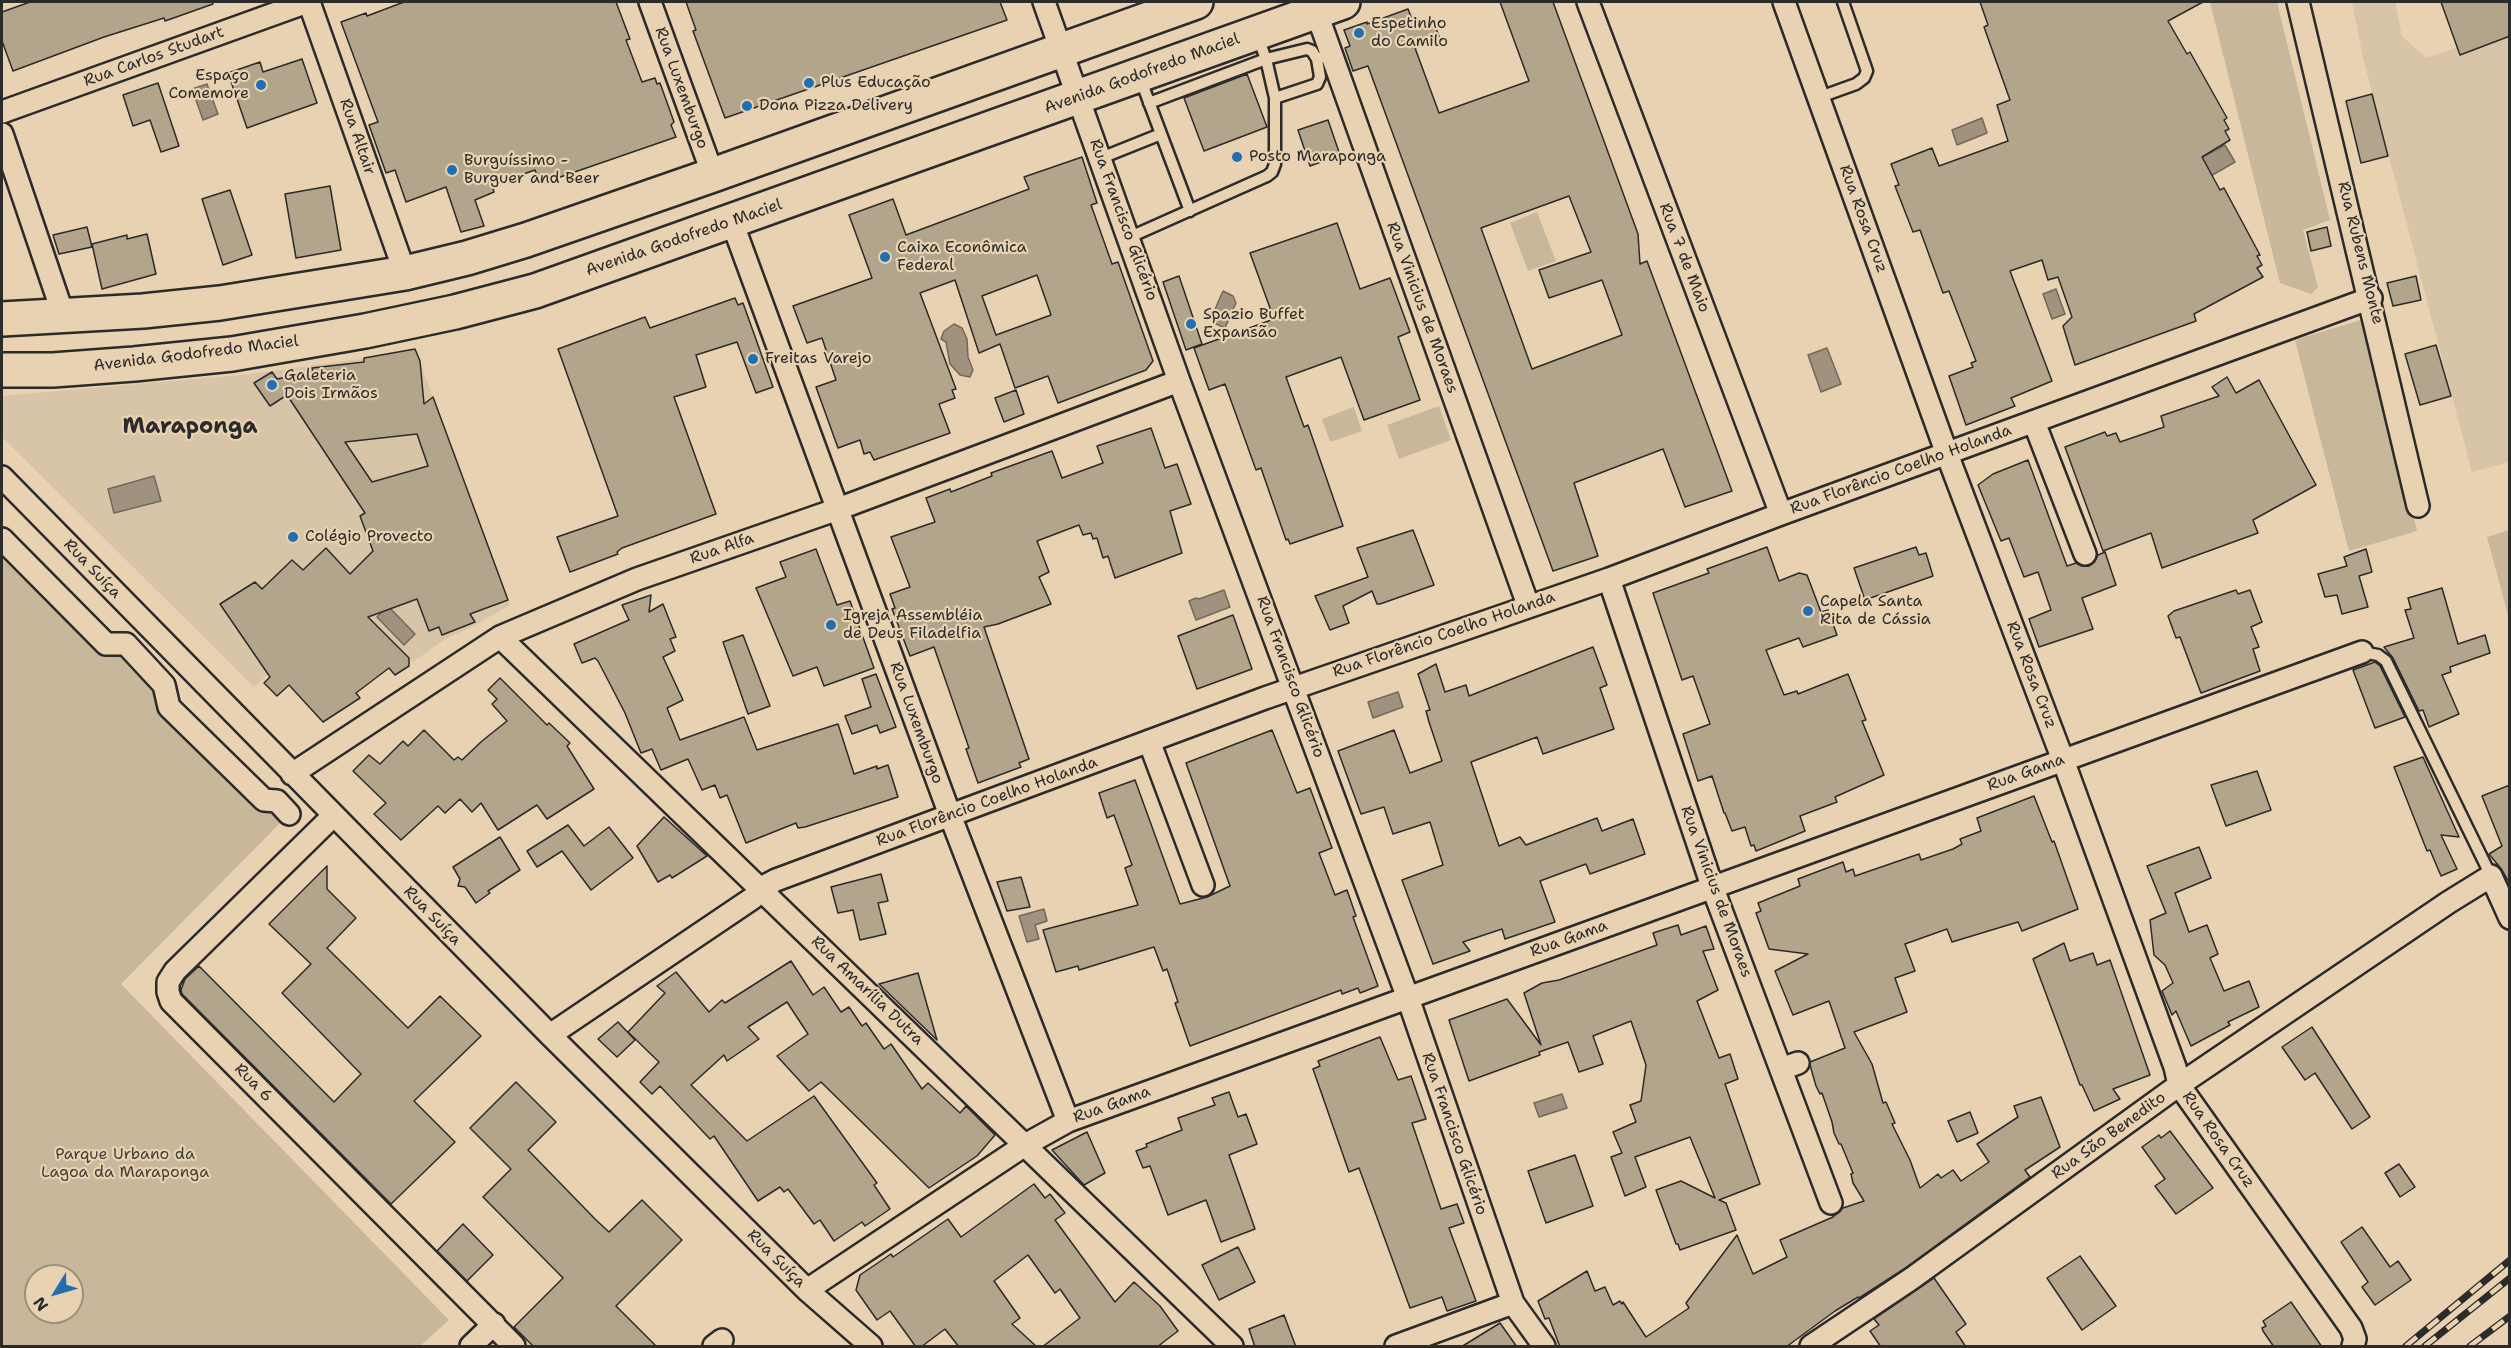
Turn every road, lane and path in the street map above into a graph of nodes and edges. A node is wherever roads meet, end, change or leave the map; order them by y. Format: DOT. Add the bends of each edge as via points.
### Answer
graph roads {
  1 [pos="308,2"];
  2 [pos="650,2"];
  3 [pos="1044,2"];
  4 [pos="1196,2"];
  5 [pos="1588,2"];
  6 [pos="1784,2"];
  7 [pos="1843,2"];
  8 [pos="2298,2"];
  9 [pos="1329,6"];
  10 [pos="1261,46"];
  11 [pos="1061,49"];
  12 [pos="1325,57"];
  13 [pos="1144,89"];
  14 [pos="1078,97"];
  15 [pos="1820,97"];
  16 [pos="1275,98"];
  17 [pos="2,112"];
  18 [pos="2,134"];
  19 [pos="1161,134"];
  20 [pos="1101,158"];
  21 [pos="713,175"];
  22 [pos="1190,211"];
  23 [pos="732,222"];
  24 [pos="1130,237"];
  25 [pos="405,273"];
  26 [pos="2371,298"];
  27 [pos="64,317"];
  28 [pos="2,319"];
  29 [pos="2,370"];
  30 [pos="1179,381"];
  31 [pos="2034,422"];
  32 [pos="1947,454"];
  33 [pos="2,477"];
  34 [pos="2418,506"];
  35 [pos="838,509"];
  36 [pos="1781,514"];
  37 [pos="2,539"];
  38 [pos="2085,554"];
  39 [pos="1609,579"];
  40 [pos="1528,605"];
  41 [pos="500,637"];
  42 [pos="2362,652"];
  43 [pos="1294,687"];
  44 [pos="1149,741"];
  45 [pos="2064,760"];
  46 [pos="292,774"];
  47 [pos="289,814"];
  48 [pos="334,815"];
  49 [pos="950,815"];
  50 [pos="2492,876"];
  51 [pos="1203,885"];
  52 [pos="1712,886"];
  53 [pos="761,888"];
  54 [pos="2510,918"];
  55 [pos="1408,998"];
  56 [pos="550,1035"];
  57 [pos="2179,1085"];
  58 [pos="1068,1121"];
  59 [pos="1026,1145"];
  60 [pos="1831,1203"];
  61 [pos="807,1290"];
  62 [pos="1513,1303"];
  63 [pos="494,1324"];
  64 [pos="471,1347"];
  65 [pos="514,1347"];
  66 [pos="871,1347"];
  67 [pos="1232,1347"];
  68 [pos="1396,1347"];
  69 [pos="1544,1347"];
  70 [pos="1811,1347"];
  71 [pos="2354,1347"];
  1 -- 17 [label="street, Rua Carlos Studart"];
  1 -- 25 [label="street, Rua Altair"];
  2 -- 21 [label="street, Rua Luxemburgo"];
  3 -- 11 [label="street, Rua Francisco Glicério"];
  4 -- 11 [label="main road"];
  5 -- 36 [label="street, Rua 7 de Maio"];
  6 -- 15 [label="street, Rua Rosa Cruz"];
  7 -- 15 [label="lane" via="1867,71 1856,84"];
  8 -- 26 [label="street, Rua Rubens Monte"];
  9 -- 10 [label="main road, Avenida Godofredo Maciel"];
  9 -- 12 [label="street, Rua Vinicius de Moraes"];
  10 -- 12 [label="lane" via="1307,49"];
  10 -- 13 [label="main road, Avenida Godofredo Maciel"];
  10 -- 16 [label="lane"];
  11 -- 14 [label="street, Rua Francisco Glicério"];
  11 -- 21 [label="main road"];
  12 -- 16 [label="lane" via="1317,84"];
  12 -- 40 [label="street, Rua Vinicius de Moraes"];
  13 -- 14 [label="main road, Avenida Godofredo Maciel"];
  13 -- 19 [label="lane"];
  14 -- 20 [label="street, Rua Francisco Glicério"];
  14 -- 23 [label="main road, Avenida Godofredo Maciel"];
  15 -- 32 [label="street, Rua Rosa Cruz"];
  16 -- 22 [label="lane" via="1272,172"];
  18 -- 27 [label="street"];
  19 -- 20 [label="lane"];
  19 -- 22 [label="lane"];
  20 -- 24 [label="street, Rua Francisco Glicério"];
  21 -- 25 [label="main road" via="526,240"];
  22 -- 24 [label="lane"];
  23 -- 29 [label="main road, Avenida Godofredo Maciel" via="535,291 365,332 232,354 53,370"];
  23 -- 35 [label="street, Rua Luxemburgo"];
  24 -- 30 [label="street, Rua Francisco Glicério"];
  25 -- 27 [label="main road" via="220,303"];
  26 -- 31 [label="street, Rua Florêncio Coelho Holanda"];
  26 -- 34 [label="street, Rua Rubens Monte"];
  27 -- 28 [label="main road"];
  30 -- 35 [label="street, Rua Alfa"];
  30 -- 43 [label="street, Rua Francisco Glicério"];
  31 -- 32 [label="street, Rua Florêncio Coelho Holanda"];
  31 -- 38 [label="street"];
  32 -- 36 [label="street, Rua Florêncio Coelho Holanda"];
  32 -- 45 [label="street, Rua Rosa Cruz"];
  33 -- 46 [label="street, Rua Suíça"];
  35 -- 41 [label="street, Rua Alfa" via="637,579"];
  35 -- 49 [label="street, Rua Luxemburgo"];
  36 -- 39 [label="street, Rua Florêncio Coelho Holanda"];
  37 -- 47 [label="street" via="106,644 126,644 164,685 169,707 264,800 277,801"];
  39 -- 40 [label="street, Rua Florêncio Coelho Holanda"];
  39 -- 52 [label="street, Rua Vinicius de Moraes"];
  40 -- 43 [label="street, Rua Florêncio Coelho Holanda"];
  41 -- 46 [label="street, Rua Alfa"];
  41 -- 53 [label="street, Rua Amarília Dutra"];
  42 -- 45 [label="street, Rua Gama"];
  42 -- 50 [label="lane" via="2371,652 2386,661"];
  43 -- 44 [label="street, Rua Florêncio Coelho Holanda"];
  43 -- 55 [label="street, Rua Francisco Glicério"];
  44 -- 49 [label="street, Rua Florêncio Coelho Holanda"];
  44 -- 51 [label="street"];
  45 -- 52 [label="street, Rua Gama"];
  45 -- 57 [label="street, Rua Rosa Cruz"];
  46 -- 48 [label="street, Rua Suíça"];
  48 -- 56 [label="street, Rua Suíça"];
  48 -- 63 [label="street, Rua 6" via="175,970 168,982 168,993 171,1001"];
  49 -- 53 [label="street, Rua Florêncio Coelho Holanda"];
  49 -- 58 [label="street, Rua Luxemburgo"];
  50 -- 54 [label="street"];
  50 -- 57 [label="street, Rua São Benedito"];
  52 -- 55 [label="street, Rua Gama"];
  52 -- 60 [label="street, Rua Vinicius de Moraes" via="1789,1066"];
  53 -- 56 [label="street, Rua Florêncio Coelho Holanda" via="753,898"];
  53 -- 59 [label="street, Rua Amarília Dutra"];
  55 -- 58 [label="street, Rua Gama"];
  55 -- 62 [label="street, Rua Francisco Glicério"];
  56 -- 61 [label="street, Rua Suíça"];
  57 -- 70 [label="street, Rua São Benedito"];
  57 -- 71 [label="street, Rua Rosa Cruz" via="2351,1328"];
  58 -- 59 [label="street, Rua Gama"];
  59 -- 61 [label="street, Rua Gama"];
  59 -- 67 [label="street, Rua Amarília Dutra"];
  61 -- 66 [label="street, Rua Suíça"];
  62 -- 68 [label="street"];
  62 -- 69 [label="street, Rua Francisco Glicério"];
  63 -- 64 [label="street"];
  63 -- 65 [label="street, Rua 6"];
}
